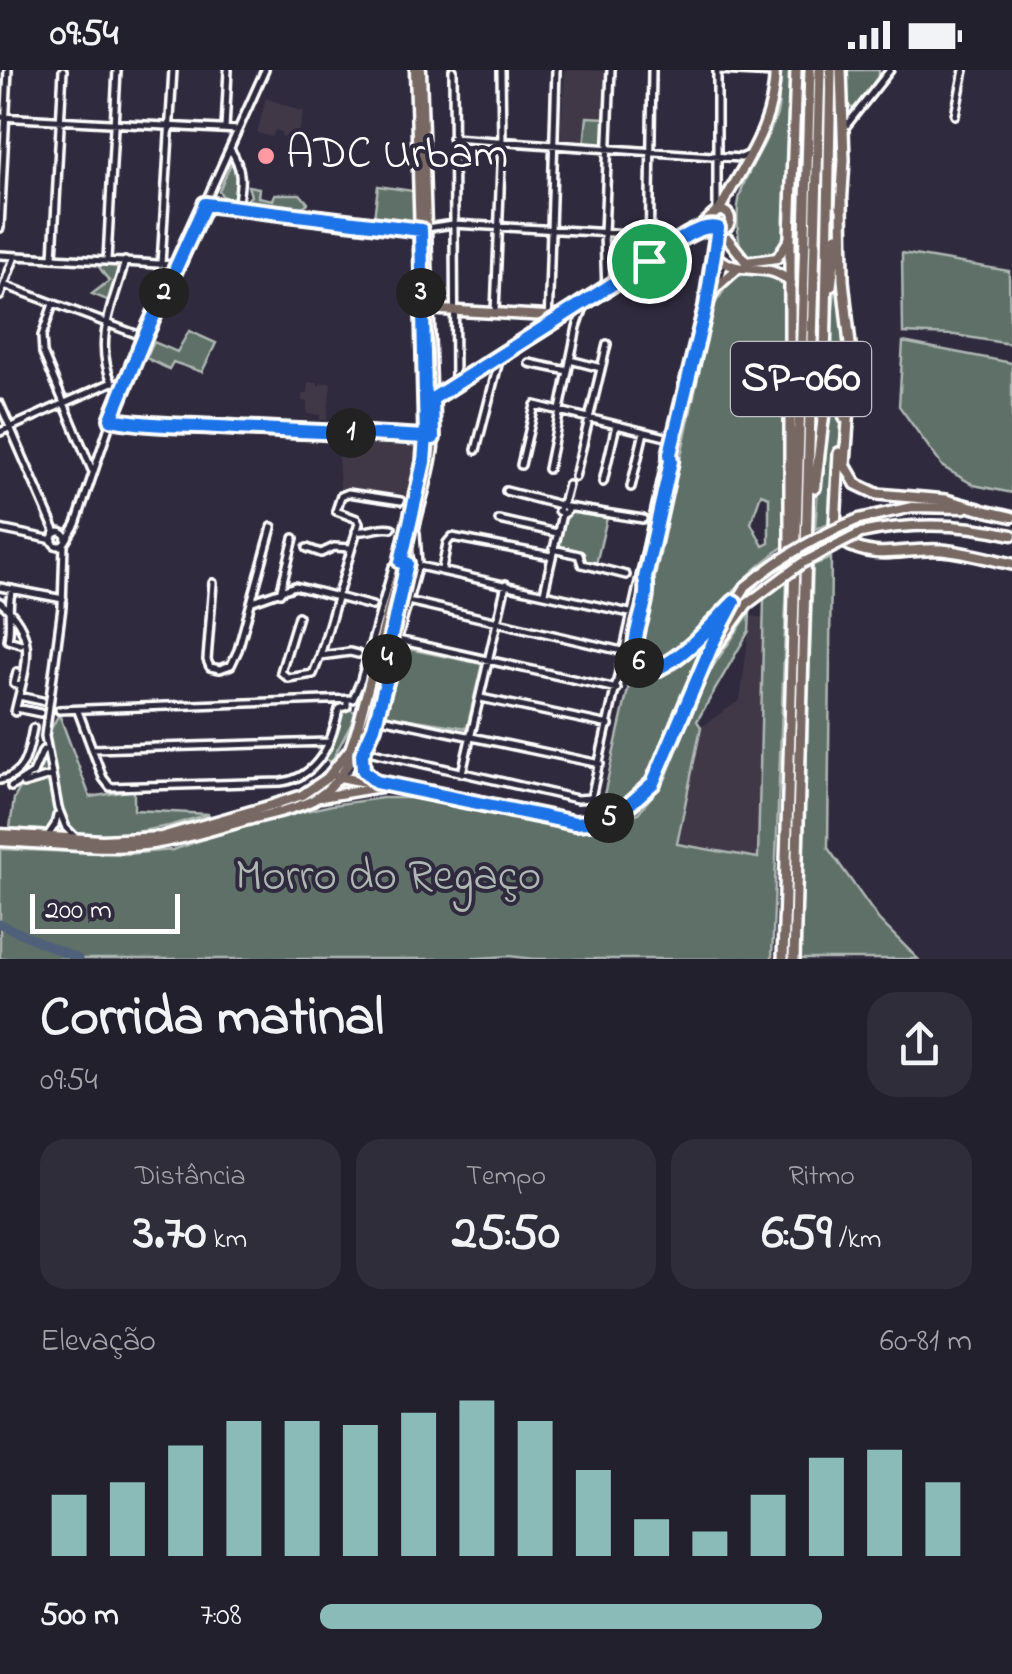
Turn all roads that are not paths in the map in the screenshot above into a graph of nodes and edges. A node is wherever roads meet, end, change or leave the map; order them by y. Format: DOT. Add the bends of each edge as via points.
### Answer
graph roads {
  1 [pos="8,70"];
  2 [pos="63,70"];
  3 [pos="117,70"];
  4 [pos="172,70"];
  5 [pos="228,70"];
  6 [pos="265,70"];
  7 [pos="418,70"];
  8 [pos="453,70"];
  9 [pos="501,70"];
  10 [pos="556,70"];
  11 [pos="611,70"];
  12 [pos="652,70"];
  13 [pos="718,70"];
  14 [pos="796,70"];
  15 [pos="810,70"];
  16 [pos="820,70"];
  17 [pos="831,70"];
  18 [pos="841,70"];
  19 [pos="890,70"];
  20 [pos="964,70"];
  21 [pos="775,72"];
  22 [pos="842,110"];
  23 [pos="856,113"];
  24 [pos="955,115"];
  25 [pos="3,117"];
  26 [pos="60,120"];
  27 [pos="113,123"];
  28 [pos="169,126"];
  29 [pos="226,129"];
  30 [pos="843,129"];
  31 [pos="238,130"];
  32 [pos="452,138"];
  33 [pos="502,142"];
  34 [pos="553,147"];
  35 [pos="230,149"];
  36 [pos="609,150"];
  37 [pos="650,151"];
  38 [pos="715,154"];
  39 [pos="750,154"];
  40 [pos="735,181"];
  41 [pos="842,201"];
  42 [pos="205,204"];
  43 [pos="237,208"];
  44 [pos="716,213"];
  45 [pos="730,220"];
  46 [pos="453,224"];
  47 [pos="496,226"];
  48 [pos="0,228"];
  49 [pos="717,228"];
  50 [pos="424,229"];
  51 [pos="550,231"];
  52 [pos="696,231"];
  53 [pos="604,233"];
  54 [pos="648,235"];
  55 [pos="790,237"];
  56 [pos="728,239"];
  57 [pos="0,255"];
  58 [pos="15,256"];
  59 [pos="714,256"];
  60 [pos="53,258"];
  61 [pos="107,260"];
  62 [pos="649,261"];
  63 [pos="125,262"];
  64 [pos="161,264"];
  65 [pos="724,264"];
  66 [pos="176,265"];
  67 [pos="738,269"];
  68 [pos="791,283"];
  69 [pos="719,285"];
  70 [pos="4,286"];
  71 [pos="606,291"];
  72 [pos="0,296"];
  73 [pos="587,303"];
  74 [pos="54,304"];
  75 [pos="706,306"];
  76 [pos="425,309"];
  77 [pos="455,310"];
  78 [pos="495,312"];
  79 [pos="548,315"];
  80 [pos="568,315"];
  81 [pos="107,323"];
  82 [pos="548,327"];
  83 [pos="576,327"];
  84 [pos="144,338"];
  85 [pos="825,340"];
  86 [pos="607,344"];
  87 [pos="500,357"];
  88 [pos="570,360"];
  89 [pos="530,363"];
  90 [pos="601,368"];
  91 [pos="568,372"];
  92 [pos="112,382"];
  93 [pos="455,384"];
  94 [pos="123,386"];
  95 [pos="432,399"];
  96 [pos="0,404"];
  97 [pos="62,404"];
  98 [pos="559,411"];
  99 [pos="824,412"];
  100 [pos="589,418"];
  101 [pos="111,419"];
  102 [pos="616,425"];
  103 [pos="11,428"];
  104 [pos="0,432"];
  105 [pos="644,432"];
  106 [pos="429,437"];
  107 [pos="674,439"];
  108 [pos="476,450"];
  109 [pos="670,454"];
  110 [pos="521,465"];
  111 [pos="548,469"];
  112 [pos="92,470"];
  113 [pos="575,477"];
  114 [pos="603,482"];
  115 [pos="568,485"];
  116 [pos="631,487"];
  117 [pos="506,491"];
  118 [pos="402,501"];
  119 [pos="564,506"];
  120 [pos="980,509"];
  121 [pos="1012,517"];
  122 [pos="499,520"];
  123 [pos="643,520"];
  124 [pos="415,523"];
  125 [pos="272,527"];
  126 [pos="392,528"];
  127 [pos="0,529"];
  128 [pos="356,531"];
  129 [pos="557,533"];
  130 [pos="1012,535"];
  131 [pos="294,538"];
  132 [pos="60,539"];
  133 [pos="307,548"];
  134 [pos="351,548"];
  135 [pos="552,553"];
  136 [pos="808,560"];
  137 [pos="404,562"];
  138 [pos="418,564"];
  139 [pos="1012,564"];
  140 [pos="442,569"];
  141 [pos="626,575"];
  142 [pos="645,578"];
  143 [pos="213,584"];
  144 [pos="506,584"];
  145 [pos="0,586"];
  146 [pos="12,589"];
  147 [pos="544,592"];
  148 [pos="280,593"];
  149 [pos="337,597"];
  150 [pos="63,599"];
  151 [pos="253,601"];
  152 [pos="408,601"];
  153 [pos="0,602"];
  154 [pos="734,602"];
  155 [pos="376,607"];
  156 [pos="6,608"];
  157 [pos="634,614"];
  158 [pos="298,616"];
  159 [pos="497,623"];
  160 [pos="398,640"];
  161 [pos="21,644"];
  162 [pos="370,644"];
  163 [pos="626,652"];
  164 [pos="358,654"];
  165 [pos="320,656"];
  166 [pos="385,658"];
  167 [pos="490,660"];
  168 [pos="17,672"];
  169 [pos="700,672"];
  170 [pos="21,686"];
  171 [pos="792,688"];
  172 [pos="617,689"];
  173 [pos="18,696"];
  174 [pos="481,698"];
  175 [pos="42,701"];
  176 [pos="347,702"];
  177 [pos="372,705"];
  178 [pos="59,710"];
  179 [pos="78,710"];
  180 [pos="40,713"];
  181 [pos="376,717"];
  182 [pos="609,726"];
  183 [pos="45,734"];
  184 [pos="472,738"];
  185 [pos="329,742"];
  186 [pos="92,749"];
  187 [pos="363,752"];
  188 [pos="600,764"];
  189 [pos="462,773"];
  190 [pos="51,776"];
  191 [pos="336,778"];
  192 [pos="0,780"];
  193 [pos="376,782"];
  194 [pos="390,786"];
  195 [pos="11,787"];
  196 [pos="0,788"];
  197 [pos="358,792"];
  198 [pos="314,799"];
  199 [pos="58,808"];
  200 [pos="0,834"];
  201 [pos="47,836"];
  202 [pos="77,838"];
  203 [pos="0,841"];
  204 [pos="784,959"];
  205 [pos="794,959"];
  1 -- 25 [label="street"];
  2 -- 26 [label="street"];
  3 -- 27 [label="street"];
  4 -- 28 [label="street"];
  5 -- 29 [label="street"];
  6 -- 31 [label="street"];
  7 -- 50 [label="main road"];
  8 -- 32 [label="street"];
  9 -- 33 [label="street"];
  10 -- 34 [label="street"];
  11 -- 36 [label="street"];
  12 -- 37 [label="street"];
  13 -- 21 [label="street"];
  13 -- 38 [label="street"];
  14 -- 55 [label="highway"];
  15 -- 171 [label="highway, SP-060"];
  16 -- 136 [label="highway, SP-060"];
  17 -- 85 [label="highway"];
  18 -- 22 [label="highway"];
  19 -- 23 [label="street"];
  20 -- 24 [label="street"];
  21 -- 39 [label="main road" via="772,109"];
  22 -- 23 [label="street"];
  22 -- 30 [label="highway"];
  23 -- 30 [label="street"];
  25 -- 26 [label="street"];
  25 -- 48 [label="street"];
  26 -- 27 [label="street"];
  26 -- 60 [label="street"];
  27 -- 28 [label="street"];
  27 -- 61 [label="street"];
  28 -- 29 [label="street"];
  28 -- 64 [label="street"];
  29 -- 31 [label="street"];
  30 -- 41 [label="highway"];
  31 -- 35 [label="street"];
  32 -- 33 [label="street"];
  32 -- 46 [label="street"];
  33 -- 34 [label="street"];
  33 -- 47 [label="street"];
  34 -- 36 [label="street"];
  34 -- 51 [label="street"];
  35 -- 42 [label="street"];
  35 -- 43 [label="street" via="242,176"];
  36 -- 37 [label="street"];
  36 -- 53 [label="street"];
  37 -- 38 [label="street"];
  37 -- 54 [label="street"];
  38 -- 39 [label="street"];
  38 -- 44 [label="street"];
  39 -- 40 [label="main road"];
  40 -- 44 [label="main road"];
  40 -- 45 [label="main road"];
  41 -- 85 [label="highway"];
  41 -- 120 [label="highway" via="852,363 845,465 856,484 877,494"];
  42 -- 43 [label="street"];
  42 -- 66 [label="street"];
  43 -- 50 [label="street"];
  44 -- 45 [label="main road"];
  44 -- 49 [label="main road"];
  44 -- 52 [label="main road"];
  45 -- 49 [label="main road"];
  45 -- 56 [label="main road"];
  46 -- 47 [label="street"];
  46 -- 50 [label="street"];
  46 -- 77 [label="street"];
  47 -- 51 [label="street"];
  47 -- 78 [label="street"];
  49 -- 52 [label="main road"];
  49 -- 59 [label="main road"];
  50 -- 76 [label="main road"];
  51 -- 53 [label="street"];
  51 -- 79 [label="street"];
  52 -- 62 [label="main road"];
  53 -- 54 [label="street"];
  53 -- 71 [label="street"];
  54 -- 62 [label="street"];
  55 -- 56 [label="main road" via="777,258 746,262"];
  55 -- 68 [label="highway"];
  56 -- 65 [label="main road"];
  57 -- 58 [label="street"];
  58 -- 60 [label="street"];
  58 -- 70 [label="street"];
  59 -- 65 [label="main road"];
  59 -- 75 [label="street"];
  60 -- 61 [label="street"];
  61 -- 63 [label="street"];
  62 -- 71 [label="main road"];
  63 -- 64 [label="street"];
  63 -- 81 [label="street"];
  64 -- 66 [label="street"];
  65 -- 67 [label="main road"];
  65 -- 69 [label="street"];
  66 -- 84 [label="street"];
  67 -- 68 [label="main road" via="773,270"];
  67 -- 69 [label="main road"];
  68 -- 171 [label="highway"];
  69 -- 75 [label="street"];
  70 -- 72 [label="street"];
  70 -- 74 [label="street"];
  71 -- 73 [label="main road"];
  73 -- 80 [label="main road"];
  73 -- 83 [label="street"];
  74 -- 81 [label="street"];
  74 -- 97 [label="street" via="42,346"];
  75 -- 107 [label="street"];
  76 -- 77 [label="main road"];
  76 -- 95 [label="main road"];
  76 -- 106 [label="main road"];
  77 -- 78 [label="main road"];
  77 -- 93 [label="street"];
  78 -- 79 [label="main road"];
  79 -- 80 [label="main road"];
  79 -- 82 [label="street"];
  80 -- 82 [label="main road"];
  80 -- 83 [label="street" via="577,317"];
  81 -- 84 [label="street"];
  81 -- 92 [label="street" via="102,347"];
  82 -- 87 [label="main road"];
  83 -- 88 [label="street"];
  84 -- 94 [label="street"];
  85 -- 99 [label="highway"];
  86 -- 90 [label="street"];
  87 -- 93 [label="main road"];
  87 -- 108 [label="street"];
  88 -- 90 [label="street"];
  88 -- 91 [label="street"];
  89 -- 91 [label="street"];
  90 -- 100 [label="street"];
  91 -- 98 [label="street"];
  92 -- 94 [label="street"];
  92 -- 97 [label="street"];
  93 -- 95 [label="main road"];
  94 -- 101 [label="street"];
  95 -- 106 [label="main road"];
  96 -- 103 [label="street"];
  97 -- 103 [label="street"];
  97 -- 112 [label="street"];
  98 -- 100 [label="street"];
  98 -- 110 [label="street" via="535,405"];
  98 -- 111 [label="street"];
  99 -- 136 [label="highway"];
  99 -- 139 [label="highway" via="838,402 845,416 835,527 842,541 870,552 946,550"];
  100 -- 102 [label="street"];
  100 -- 113 [label="street"];
  101 -- 106 [label="street"];
  101 -- 112 [label="street"];
  102 -- 105 [label="street"];
  102 -- 114 [label="street"];
  103 -- 104 [label="street"];
  103 -- 132 [label="street"];
  105 -- 107 [label="street"];
  105 -- 116 [label="street"];
  106 -- 124 [label="main road" via="430,472"];
  106 -- 137 [label="main road"];
  107 -- 109 [label="street"];
  109 -- 142 [label="street"];
  109 -- 157 [label="street"];
  112 -- 132 [label="street" via="76,524"];
  115 -- 119 [label="street"];
  117 -- 119 [label="street"];
  118 -- 128 [label="street" via="342,494 336,511 357,519"];
  119 -- 123 [label="street"];
  119 -- 129 [label="street"];
  120 -- 121 [label="main road"];
  120 -- 154 [label="main road, bridge" via="912,507 859,519 772,565"];
  122 -- 129 [label="street"];
  124 -- 137 [label="main road"];
  124 -- 138 [label="street"];
  125 -- 151 [label="street"];
  126 -- 128 [label="street"];
  127 -- 132 [label="street"];
  128 -- 134 [label="street"];
  129 -- 135 [label="street"];
  130 -- 169 [label="main road, bridge" via="936,524 861,534 802,563 747,604"];
  131 -- 148 [label="street"];
  132 -- 150 [label="street"];
  133 -- 134 [label="street"];
  134 -- 149 [label="street"];
  135 -- 140 [label="street" via="456,536 448,540"];
  135 -- 141 [label="street" via="579,555 582,564"];
  135 -- 147 [label="street"];
  136 -- 205 [label="highway, SP-060"];
  137 -- 138 [label="street"];
  137 -- 155 [label="street" via="392,567"];
  137 -- 166 [label="main road"];
  138 -- 140 [label="street"];
  138 -- 152 [label="street"];
  140 -- 144 [label="street"];
  142 -- 154 [label="main road" via="636,656 647,668 665,665 694,644"];
  142 -- 157 [label="street"];
  143 -- 151 [label="street" via="207,662 212,668 231,665"];
  144 -- 147 [label="street"];
  144 -- 159 [label="street"];
  145 -- 146 [label="street"];
  146 -- 150 [label="street"];
  146 -- 156 [label="street"];
  147 -- 157 [label="street"];
  148 -- 149 [label="street" via="295,586"];
  148 -- 151 [label="street"];
  149 -- 155 [label="street"];
  149 -- 165 [label="street"];
  150 -- 183 [label="street"];
  152 -- 159 [label="street"];
  152 -- 160 [label="street"];
  153 -- 156 [label="street"];
  154 -- 169 [label="main road"];
  155 -- 162 [label="street"];
  156 -- 161 [label="street" via="8,640"];
  156 -- 170 [label="street" via="29,647"];
  157 -- 163 [label="street"];
  158 -- 165 [label="street" via="281,672 292,678 314,674"];
  159 -- 163 [label="street"];
  159 -- 167 [label="street"];
  160 -- 166 [label="street"];
  160 -- 167 [label="street"];
  162 -- 166 [label="street"];
  162 -- 176 [label="street" via="356,694"];
  163 -- 172 [label="street"];
  164 -- 165 [label="street"];
  166 -- 177 [label="main road"];
  166 -- 177 [label="street"];
  167 -- 172 [label="street"];
  167 -- 174 [label="street"];
  168 -- 170 [label="street" via="14,684"];
  169 -- 194 [label="main road" via="653,783 612,816 560,821"];
  170 -- 173 [label="street"];
  171 -- 204 [label="highway, SP-060"];
  172 -- 182 [label="street"];
  173 -- 175 [label="street"];
  173 -- 180 [label="street" via="15,710"];
  174 -- 182 [label="street"];
  174 -- 184 [label="street"];
  176 -- 177 [label="street" via="357,709"];
  176 -- 179 [label="street"];
  176 -- 185 [label="street"];
  177 -- 181 [label="street"];
  177 -- 191 [label="main road" via="359,746"];
  178 -- 179 [label="street"];
  179 -- 186 [label="street"];
  181 -- 184 [label="street"];
  181 -- 187 [label="street"];
  182 -- 188 [label="street"];
  183 -- 190 [label="street"];
  183 -- 192 [label="street" via="30,727 25,764"];
  183 -- 195 [label="street" via="38,766"];
  184 -- 188 [label="street"];
  184 -- 189 [label="street"];
  185 -- 186 [label="street"];
  185 -- 186 [label="street" via="313,768 294,780 110,787"];
  187 -- 189 [label="street"];
  187 -- 191 [label="street"];
  187 -- 193 [label="main road" via="363,770"];
  188 -- 189 [label="street" via="589,800"];
  190 -- 195 [label="street"];
  190 -- 199 [label="street"];
  191 -- 193 [label="main road"];
  191 -- 197 [label="main road"];
  191 -- 198 [label="main road"];
  191 -- 202 [label="main road" via="173,834"];
  193 -- 194 [label="main road"];
  194 -- 197 [label="main road"];
  195 -- 196 [label="street"];
  197 -- 198 [label="main road"];
  198 -- 203 [label="main road" via="149,844"];
  199 -- 201 [label="street"];
  199 -- 202 [label="street"];
  200 -- 201 [label="main road"];
  201 -- 202 [label="main road"];
}
